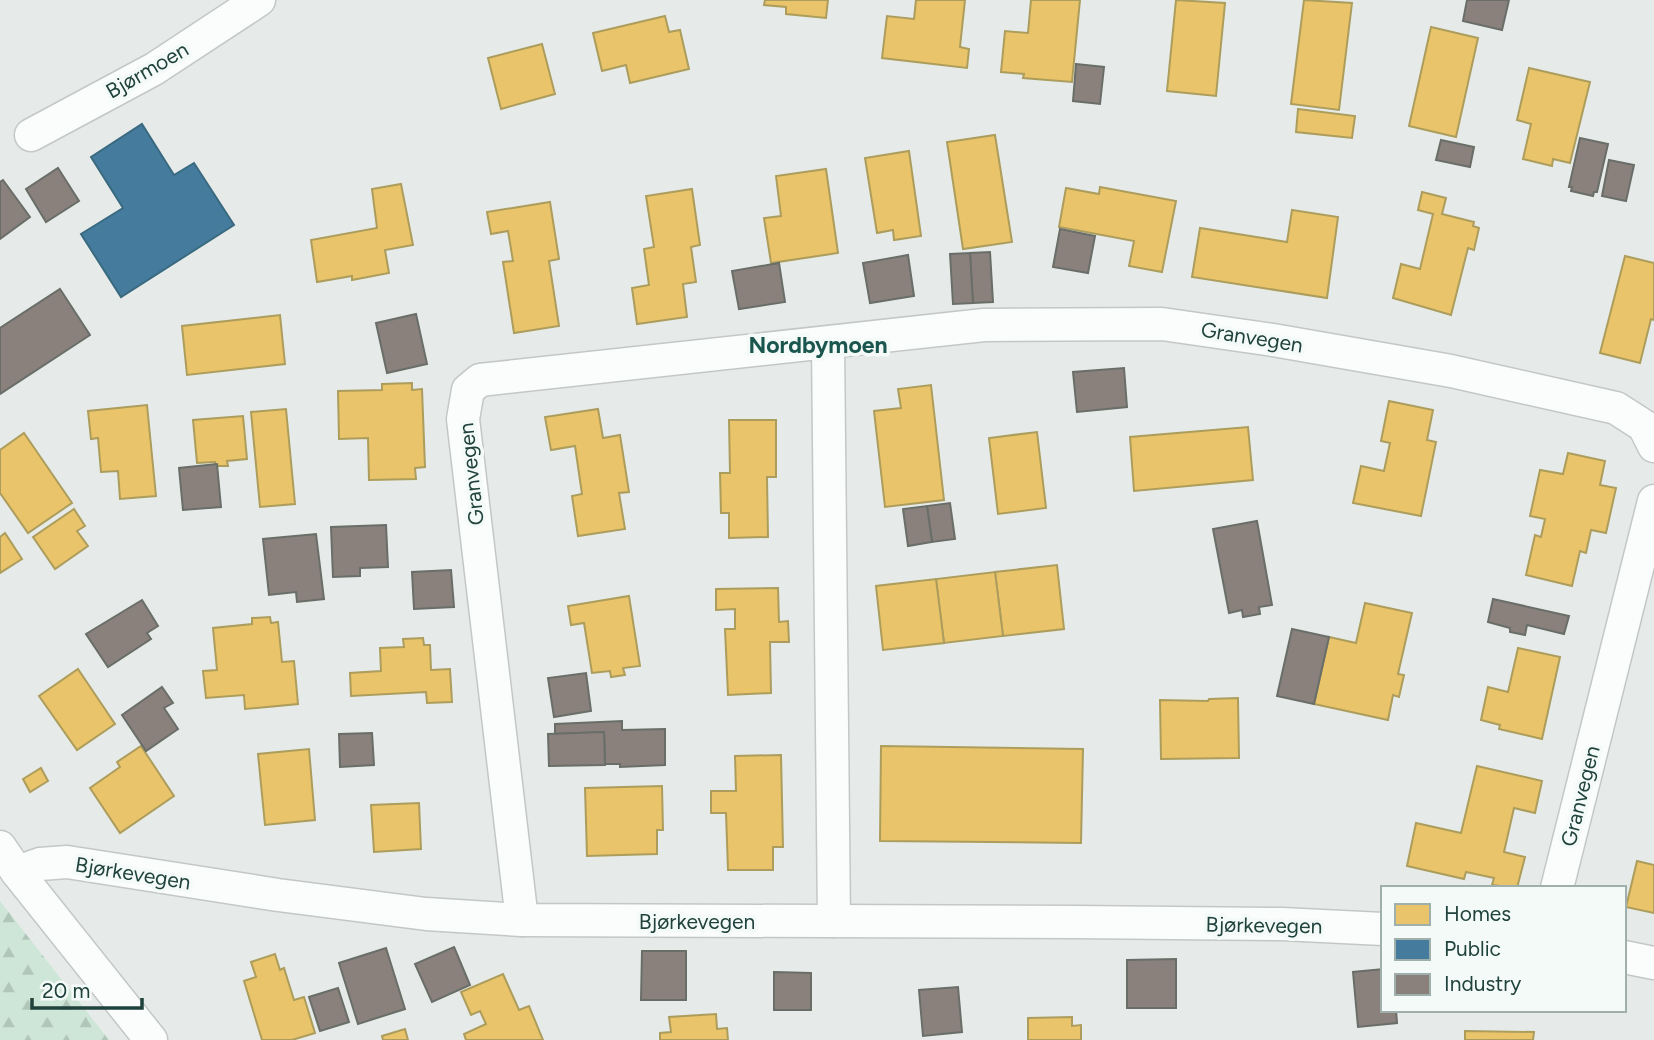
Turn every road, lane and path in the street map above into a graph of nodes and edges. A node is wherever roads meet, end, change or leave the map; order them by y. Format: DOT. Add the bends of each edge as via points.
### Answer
graph roads {
  1 [pos="259,0"];
  2 [pos="31,135"];
  3 [pos="828,344"];
  4 [pos="1654,446"];
  5 [pos="1654,500"];
  6 [pos="8,859"];
  7 [pos="1558,886"];
  8 [pos="522,920"];
  9 [pos="834,921"];
  10 [pos="1381,929"];
  11 [pos="1626,957"];
  12 [pos="1654,963"];
  13 [pos="151,1040"];
  1 -- 2 [label="street, Bjørmoen" via="154,69"];
  3 -- 4 [label="street, Granvegen" via="985,325 1162,324 1451,370 1616,408 1644,426"];
  3 -- 8 [label="street, Granvegen" via="480,380 467,390 463,419"];
  3 -- 9 [label="street"];
  5 -- 7 [label="street, Granvegen"];
  6 -- 8 [label="street, Bjørkevegen" via="67,862 399,911"];
  6 -- 13 [label="street"];
  8 -- 9 [label="street, Bjørkevegen"];
  9 -- 10 [label="street, Bjørkevegen"];
  11 -- 12 [label="street"];
}
